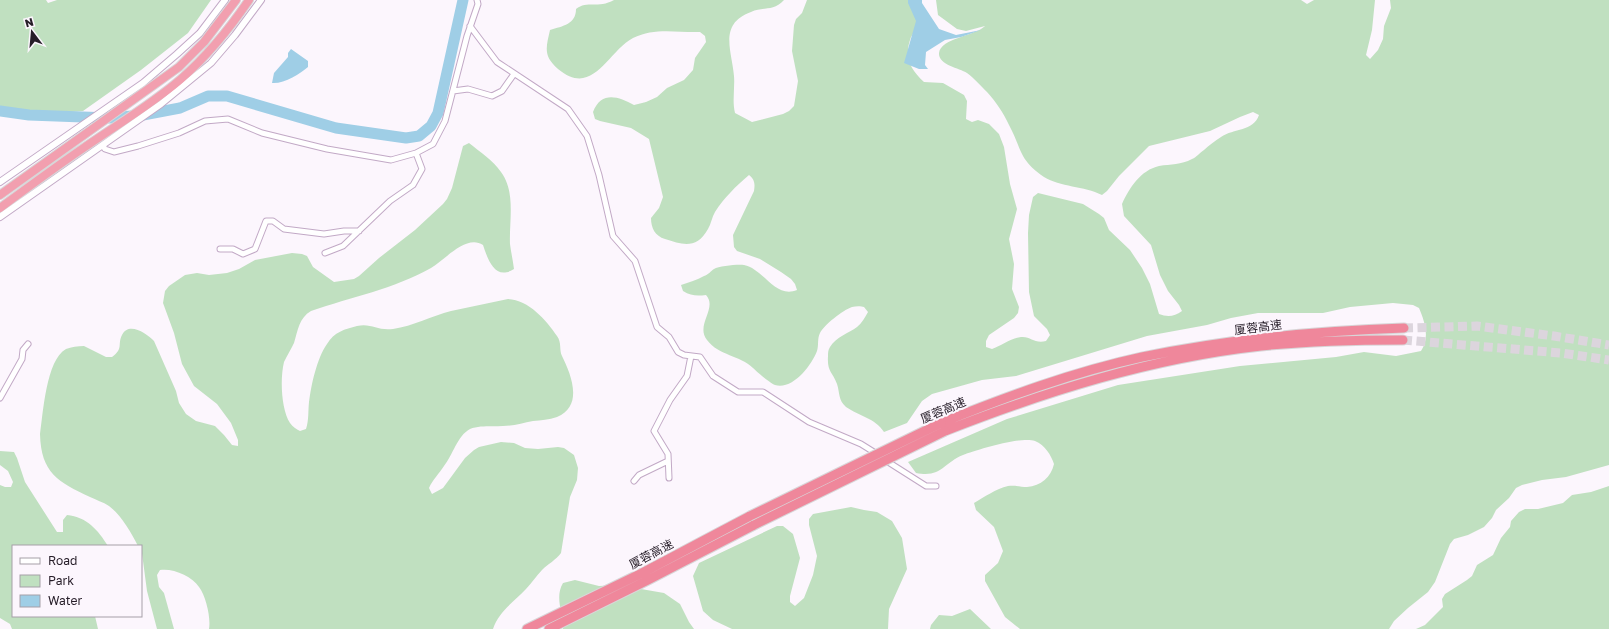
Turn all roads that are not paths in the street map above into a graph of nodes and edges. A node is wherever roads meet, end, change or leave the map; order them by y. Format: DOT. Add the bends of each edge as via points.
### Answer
graph roads {
  1 [pos="225,0"];
  2 [pos="236,0"];
  3 [pos="249,0"];
  4 [pos="261,0"];
  5 [pos="477,0"];
  6 [pos="470,26"];
  7 [pos="514,74"];
  8 [pos="453,91"];
  9 [pos="160,101"];
  10 [pos="103,146"];
  11 [pos="416,153"];
  12 [pos="0,182"];
  13 [pos="0,195"];
  14 [pos="0,208"];
  15 [pos="0,217"];
  16 [pos="359,231"];
  17 [pos="220,249"];
  18 [pos="325,253"];
  19 [pos="1404,328"];
  20 [pos="1403,340"];
  21 [pos="28,344"];
  22 [pos="691,356"];
  23 [pos="0,398"];
  24 [pos="943,427"];
  25 [pos="668,461"];
  26 [pos="669,478"];
  27 [pos="634,481"];
  28 [pos="936,486"];
  29 [pos="527,629"];
  30 [pos="549,629"];
  1 -- 12 [label="street" via="200,33 143,83"];
  2 -- 13 [label="highway" via="204,42 179,66"];
  3 -- 9 [label="highway" via="209,52"];
  4 -- 9 [label="street" via="211,63"];
  5 -- 6 [label="street" via="478,4"];
  6 -- 7 [label="street" via="497,62"];
  6 -- 8 [label="street"];
  7 -- 8 [label="street" via="502,91 492,96 468,89"];
  7 -- 22 [label="street" via="568,109 587,136 613,236 635,261 657,327 669,337 678,352"];
  8 -- 11 [label="street" via="445,121 433,144"];
  9 -- 10 [label="street"];
  9 -- 14 [label="highway" via="80,150"];
  10 -- 11 [label="street" via="114,152 178,133 205,121 228,118 262,133 327,149 391,160"];
  10 -- 15 [label="street"];
  11 -- 16 [label="street" via="422,169 413,185 390,201"];
  16 -- 17 [label="street" via="324,234 284,229 272,221 266,221 255,249 243,254 234,249"];
  16 -- 18 [label="street" via="343,246"];
  19 -- 24 [label="highway, 厦蓉高速" via="1329,331 1198,346 1141,357 1024,391"];
  20 -- 24 [label="highway, 厦蓉高速" via="1330,340 1260,346 1197,356 1084,382"];
  21 -- 23 [label="street"];
  22 -- 25 [label="street" via="687,376 670,400 654,431 668,454"];
  22 -- 28 [label="street" via="700,356 713,376 738,392 763,392 809,422 861,444 926,486"];
  24 -- 29 [label="highway, 厦蓉高速, bridge" via="723,529 642,573"];
  24 -- 30 [label="highway, 厦蓉高速, bridge"];
  25 -- 26 [label="street"];
  25 -- 27 [label="street" via="639,475"];
}
